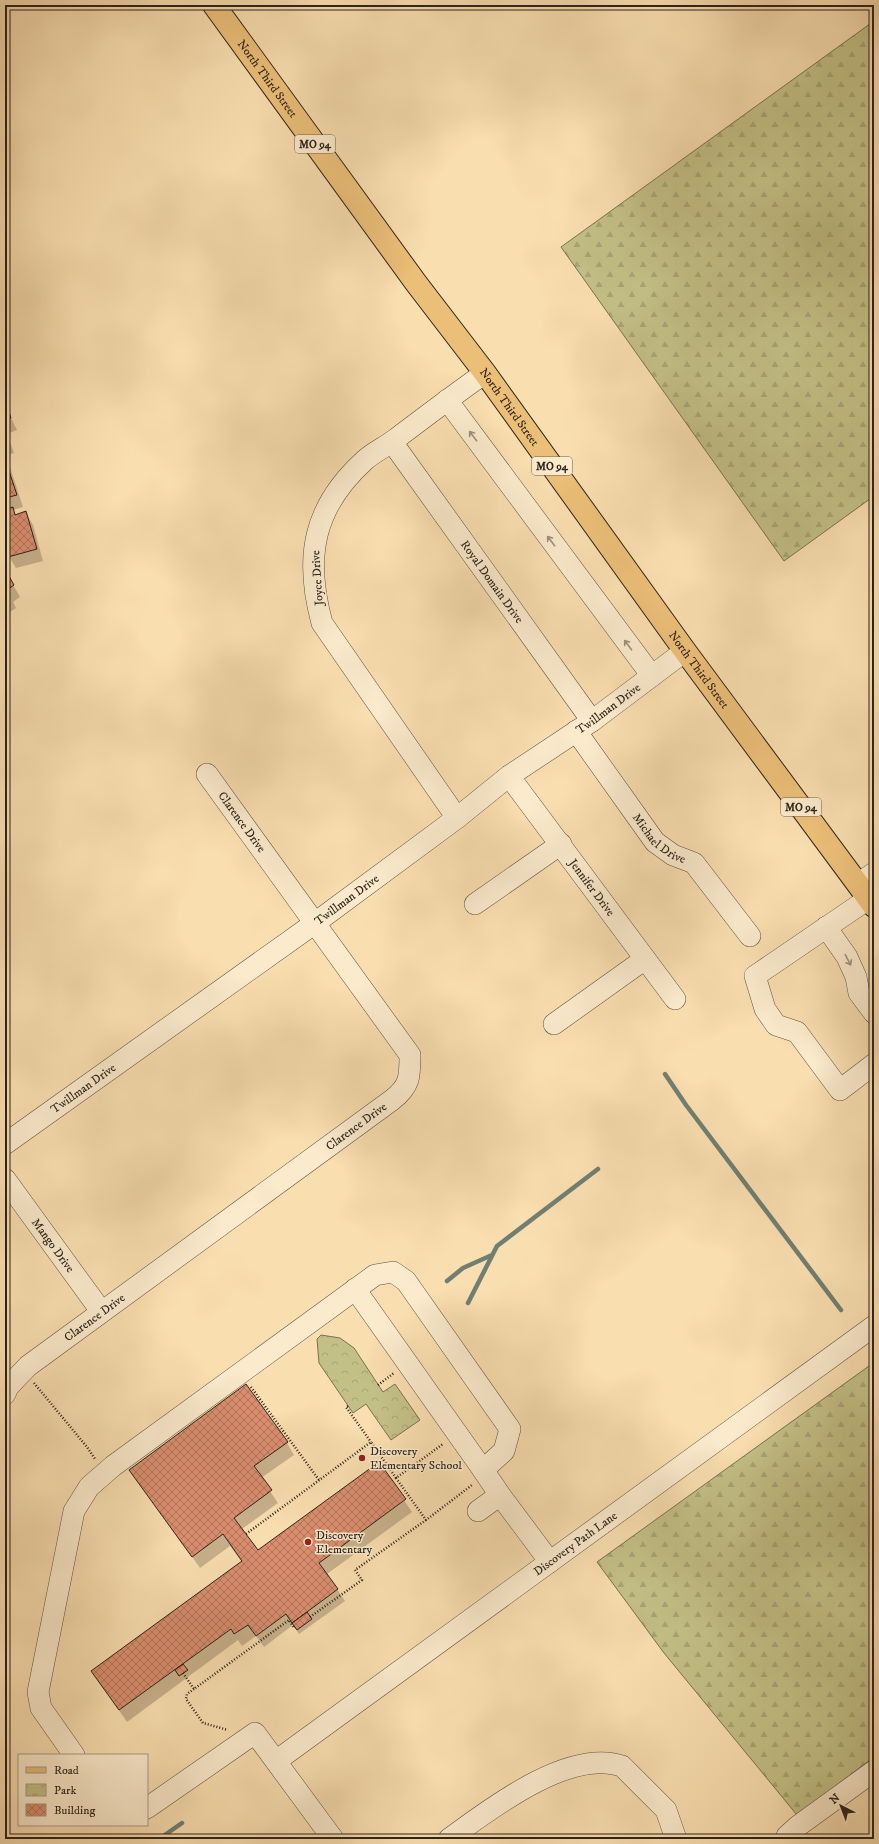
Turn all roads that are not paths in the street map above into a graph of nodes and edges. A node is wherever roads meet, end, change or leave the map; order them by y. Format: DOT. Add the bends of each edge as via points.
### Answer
graph roads {
  1 [pos="214,5"];
  2 [pos="485,373"];
  3 [pos="447,400"];
  4 [pos="392,442"];
  5 [pos="685,651"];
  6 [pos="652,676"];
  7 [pos="584,726"];
  8 [pos="207,774"];
  9 [pos="509,776"];
  10 [pos="457,818"];
  11 [pos="560,844"];
  12 [pos="869,890"];
  13 [pos="475,904"];
  14 [pos="315,923"];
  15 [pos="826,927"];
  16 [pos="750,936"];
  17 [pos="645,959"];
  18 [pos="675,999"];
  19 [pos="874,1013"];
  20 [pos="554,1024"];
  21 [pos="874,1064"];
  22 [pos="5,1144"];
  23 [pos="5,1179"];
  24 [pos="355,1289"];
  25 [pos="101,1311"];
  26 [pos="874,1326"];
  27 [pos="5,1394"];
  28 [pos="480,1476"];
  29 [pos="500,1495"];
  30 [pos="478,1511"];
  31 [pos="550,1562"];
  32 [pos="73,1754"];
  33 [pos="276,1761"];
  34 [pos="874,1770"];
  35 [pos="148,1807"];
  36 [pos="333,1839"];
  37 [pos="449,1839"];
  38 [pos="676,1839"];
  39 [pos="787,1839"];
  1 -- 2 [label="main road, North Third Street / MO 94" via="416,283"];
  2 -- 3 [label="street, Joyce Drive"];
  2 -- 5 [label="main road, North Third Street / MO 94"];
  3 -- 4 [label="street, Joyce Drive"];
  6 -- 3 [label="street, one-way"];
  4 -- 7 [label="street, Royal Domain Drive"];
  4 -- 10 [label="street, Joyce Drive" via="365,460 329,502 315,538 313,557 316,602 322,623"];
  5 -- 6 [label="street, Twillman Drive"];
  5 -- 12 [label="main road, North Third Street / MO 94"];
  6 -- 7 [label="street, Twillman Drive"];
  7 -- 9 [label="street, Twillman Drive"];
  7 -- 16 [label="street, Michael Drive" via="655,842 673,855 694,863"];
  8 -- 14 [label="street, Clarence Drive"];
  9 -- 10 [label="street, Twillman Drive"];
  9 -- 11 [label="street, Jennifer Drive"];
  10 -- 14 [label="street, Twillman Drive"];
  11 -- 13 [label="street"];
  11 -- 17 [label="street, Jennifer Drive"];
  12 -- 15 [label="street"];
  14 -- 22 [label="street, Twillman Drive"];
  14 -- 25 [label="street, Clarence Drive" via="410,1055 408,1086"];
  15 -- 19 [label="street, one-way" via="847,957 856,977 858,993"];
  15 -- 21 [label="street" via="755,976 765,1009 776,1025 797,1032 840,1090"];
  17 -- 18 [label="street, Jennifer Drive"];
  17 -- 20 [label="street"];
  23 -- 25 [label="street, Mango Drive"];
  24 -- 28 [label="street"];
  24 -- 28 [label="street" via="375,1275 393,1272 406,1281 510,1429 504,1451"];
  24 -- 32 [label="street" via="113,1466 90,1487 74,1511 38,1692 41,1708"];
  25 -- 27 [label="street, Clarence Drive" via="24,1370"];
  26 -- 31 [label="street, Discovery Path Lane"];
  28 -- 29 [label="street"];
  29 -- 30 [label="street"];
  29 -- 31 [label="street"];
  31 -- 33 [label="street, Discovery Path Lane"];
  33 -- 35 [label="street" via="255,1733"];
  33 -- 36 [label="street"];
  34 -- 39 [label="street" via="798,1826"];
  37 -- 38 [label="street" via="539,1780 581,1764 622,1766 666,1810"];
}
